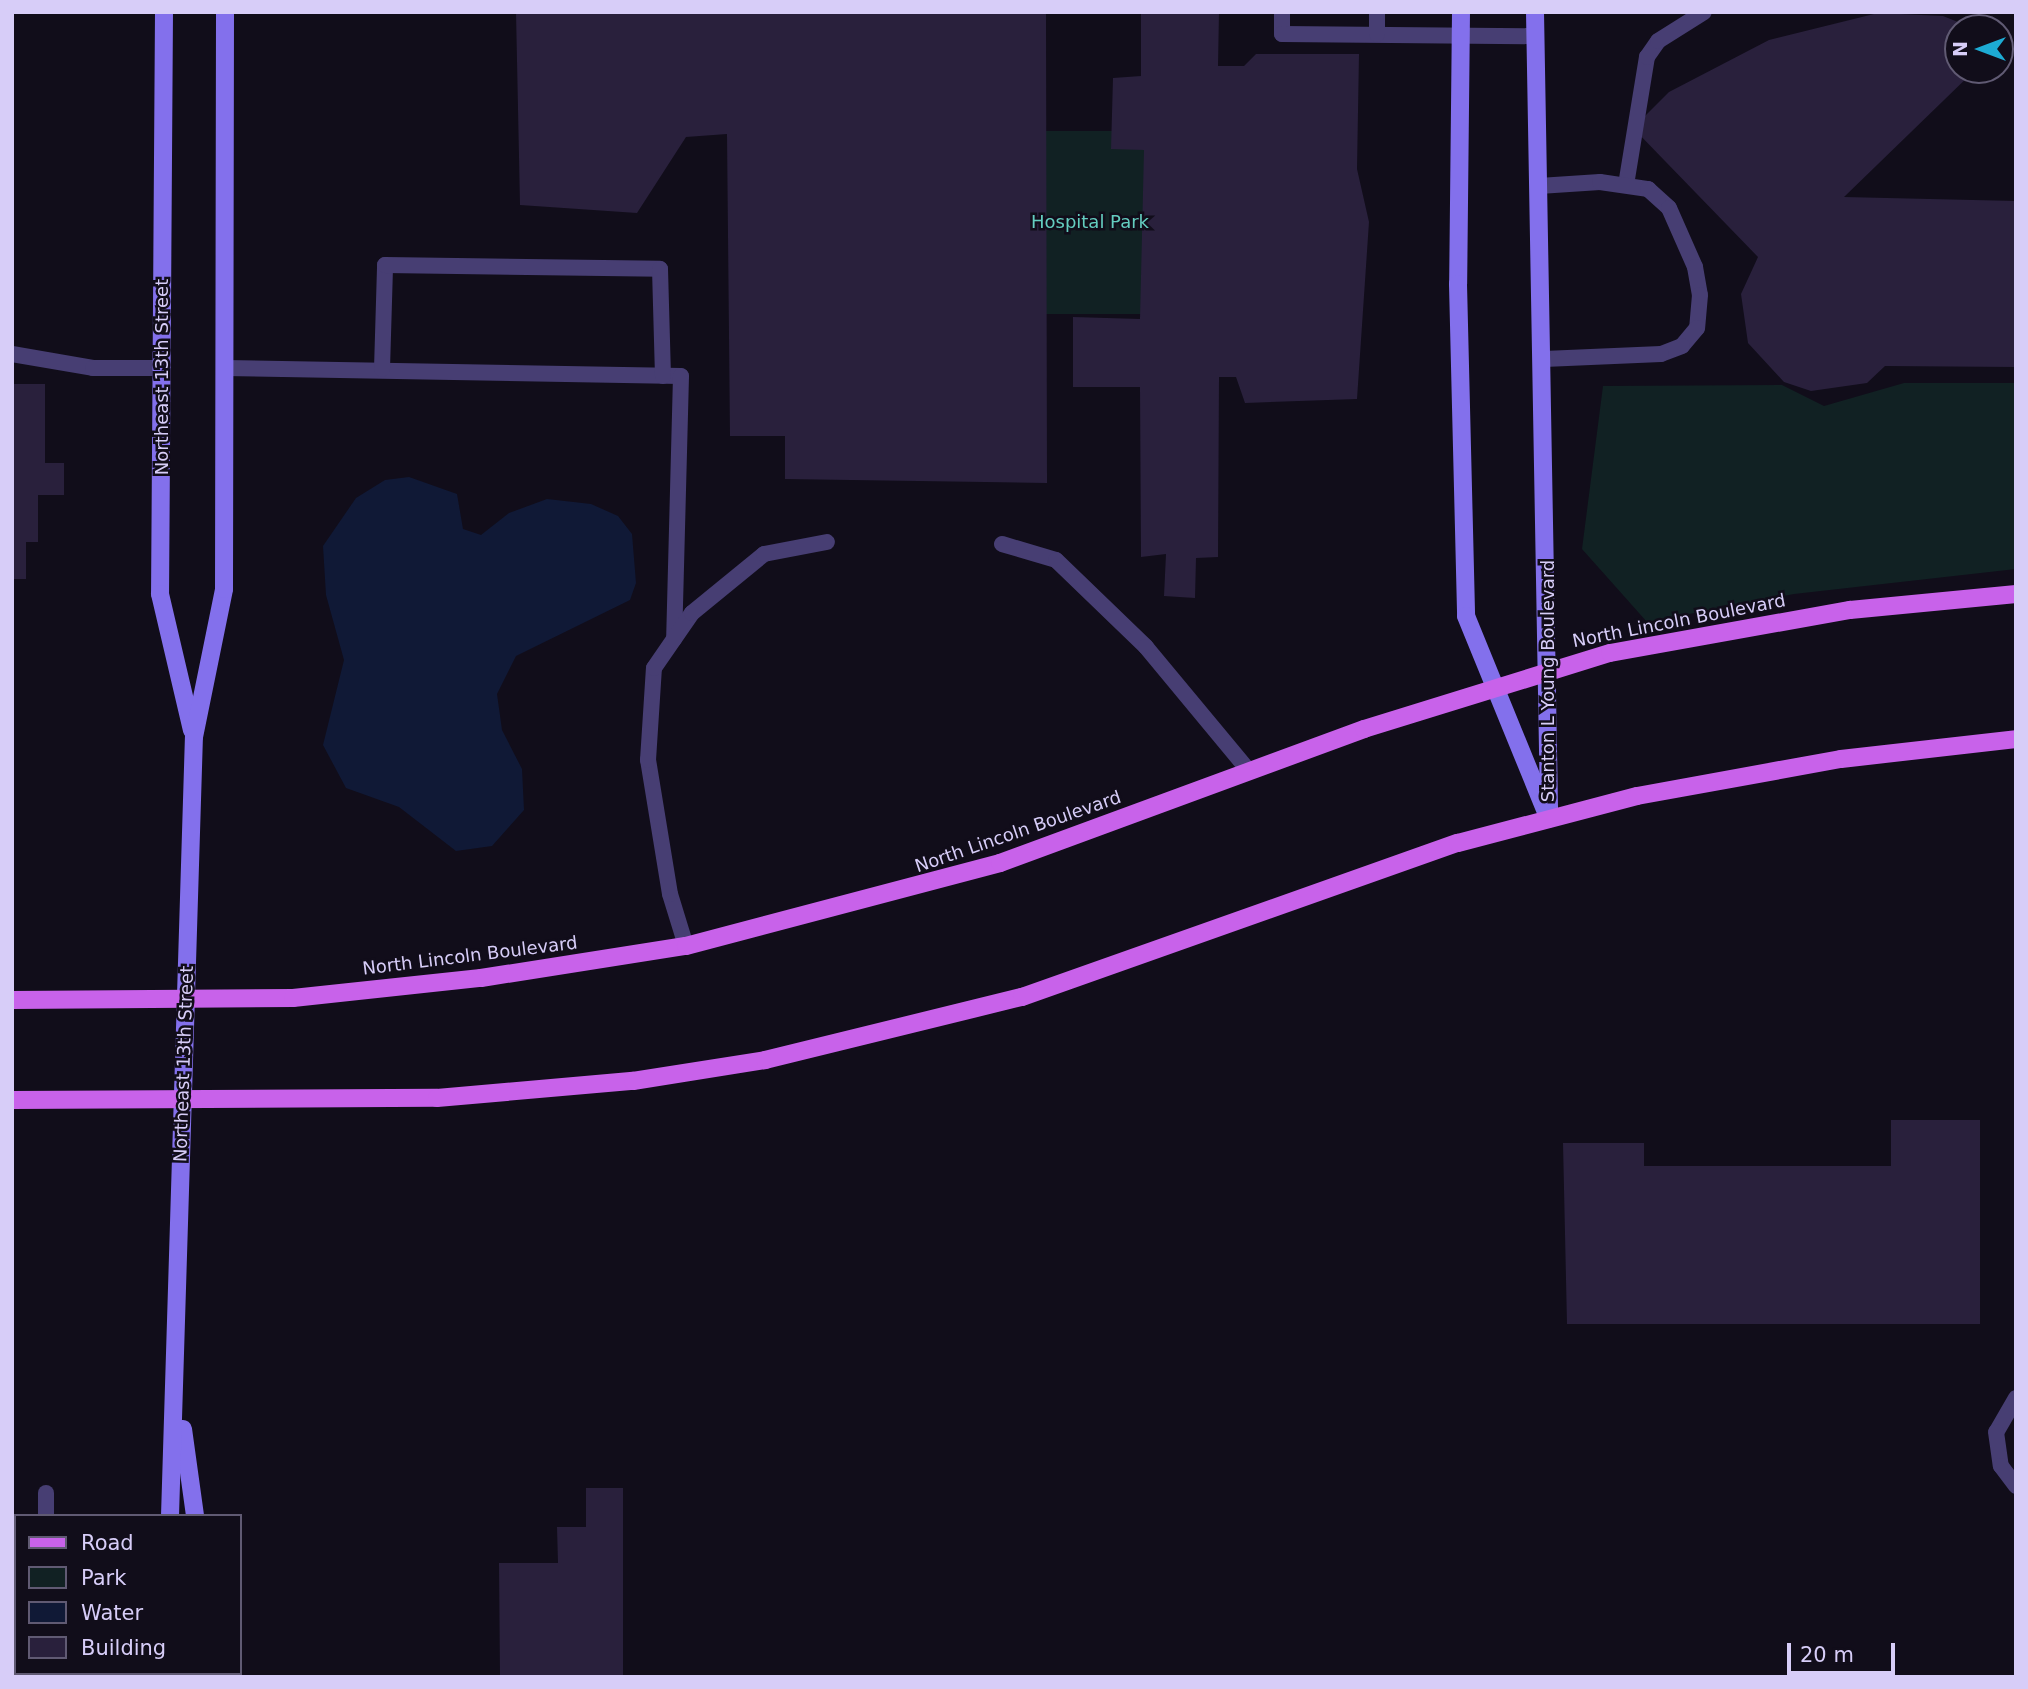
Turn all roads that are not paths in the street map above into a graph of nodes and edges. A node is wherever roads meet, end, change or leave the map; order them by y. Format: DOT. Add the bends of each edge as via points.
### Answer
graph roads {
  1 [pos="164,12"];
  2 [pos="225,12"];
  3 [pos="1282,12"];
  4 [pos="1377,12"];
  5 [pos="1461,12"];
  6 [pos="1535,12"];
  7 [pos="1704,12"];
  8 [pos="1377,34"];
  9 [pos="1461,35"];
  10 [pos="1535,36"];
  11 [pos="1626,185"];
  12 [pos="1539,186"];
  13 [pos="12,354"];
  14 [pos="1544,359"];
  15 [pos="162,368"];
  16 [pos="224,368"];
  17 [pos="382,369"];
  18 [pos="663,376"];
  19 [pos="827,542"];
  20 [pos="1002,544"];
  21 [pos="2016,594"];
  22 [pos="674,639"];
  23 [pos="1548,670"];
  24 [pos="1493,685"];
  25 [pos="194,737"];
  26 [pos="2016,739"];
  27 [pos="1249,771"];
  28 [pos="1549,820"];
  29 [pos="686,946"];
  30 [pos="12,1000"];
  31 [pos="186,1001"];
  32 [pos="12,1100"];
  33 [pos="182,1102"];
  34 [pos="178,1391"];
  35 [pos="2016,1398"];
  36 [pos="2016,1486"];
  37 [pos="46,1493"];
  38 [pos="46,1514"];
  39 [pos="170,1514"];
  40 [pos="195,1514"];
  1 -- 15 [label="main road, Northeast 13th Street"];
  2 -- 16 [label="main road, Northeast 13th Street"];
  3 -- 8 [label="lane" via="1282,34"];
  4 -- 8 [label="lane"];
  5 -- 9 [label="main road, Stanton L Young Boulevard"];
  6 -- 10 [label="main road, Stanton L Young Boulevard"];
  7 -- 11 [label="lane" via="1658,41 1647,57"];
  8 -- 9 [label="lane"];
  9 -- 10 [label="lane"];
  9 -- 24 [label="main road, Stanton L Young Boulevard" via="1458,284 1466,616"];
  10 -- 12 [label="main road, Stanton L Young Boulevard"];
  11 -- 12 [label="lane"];
  11 -- 14 [label="lane" via="1648,189 1674,218 1695,267 1697,328 1682,346 1661,354"];
  12 -- 14 [label="main road, Stanton L Young Boulevard"];
  13 -- 15 [label="lane" via="93,368"];
  14 -- 23 [label="main road, Stanton L Young Boulevard"];
  15 -- 25 [label="main road, Northeast 13th Street" via="160,594"];
  16 -- 17 [label="lane"];
  16 -- 25 [label="main road, Northeast 13th Street" via="224,589"];
  17 -- 18 [label="lane"];
  17 -- 18 [label="lane" via="385,265 660,269"];
  18 -- 22 [label="lane" via="681,376"];
  19 -- 22 [label="lane" via="764,554 692,613"];
  20 -- 27 [label="lane" via="1056,560 1146,647"];
  21 -- 23 [label="main road, North Lincoln Boulevard" via="1786,621"];
  22 -- 29 [label="lane" via="654,668 648,760 670,894"];
  23 -- 24 [label="main road, North Lincoln Boulevard"];
  23 -- 28 [label="main road, Stanton L Young Boulevard"];
  24 -- 27 [label="main road, North Lincoln Boulevard"];
  24 -- 28 [label="main road, Stanton L Young Boulevard"];
  25 -- 31 [label="main road, Northeast 13th Street"];
  26 -- 28 [label="main road" via="1776,769"];
  27 -- 29 [label="main road, North Lincoln Boulevard" via="1000,863"];
  28 -- 33 [label="main road" via="1398,862 1085,978 894,1032 765,1060 501,1093"];
  29 -- 31 [label="main road, North Lincoln Boulevard" via="418,986"];
  30 -- 31 [label="main road, North Lincoln Boulevard"];
  31 -- 33 [label="main road, Northeast 13th Street"];
  32 -- 33 [label="main road"];
  33 -- 34 [label="main road, Northeast 13th Street"];
  34 -- 39 [label="main road, Northeast 13th Street"];
  34 -- 40 [label="main road, Northeast 13th Street"];
  35 -- 36 [label="lane" via="1997,1433 1997,1450"];
  37 -- 38 [label="lane"];
}
